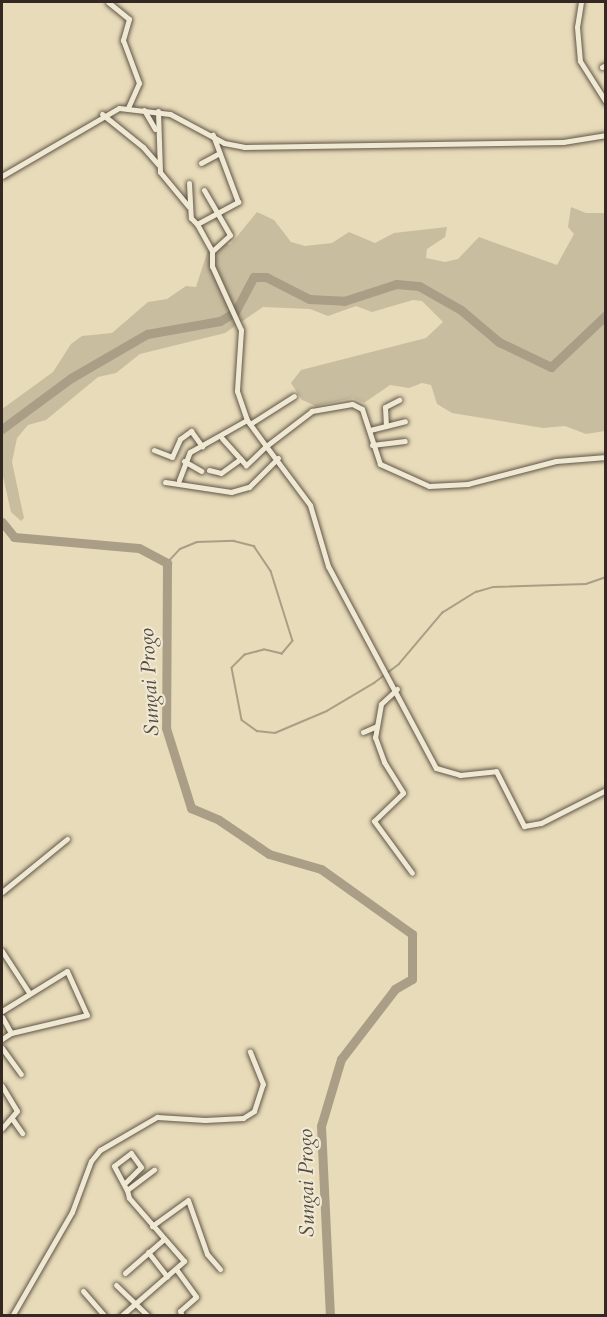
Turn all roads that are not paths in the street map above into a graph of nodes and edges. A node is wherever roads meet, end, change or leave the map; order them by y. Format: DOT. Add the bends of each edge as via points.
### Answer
graph roads {
  1 [pos="108,2"];
  2 [pos="581,2"];
  3 [pos="606,102"];
  4 [pos="128,108"];
  5 [pos="144,110"];
  6 [pos="158,111"];
  7 [pos="102,114"];
  8 [pos="157,132"];
  9 [pos="213,135"];
  10 [pos="606,135"];
  11 [pos="218,154"];
  12 [pos="201,163"];
  13 [pos="159,166"];
  14 [pos="2,176"];
  15 [pos="189,183"];
  16 [pos="204,190"];
  17 [pos="189,207"];
  18 [pos="215,211"];
  19 [pos="196,224"];
  20 [pos="212,250"];
  21 [pos="294,396"];
  22 [pos="399,400"];
  23 [pos="405,421"];
  24 [pos="249,422"];
  25 [pos="386,426"];
  26 [pos="370,430"];
  27 [pos="222,438"];
  28 [pos="405,441"];
  29 [pos="372,445"];
  30 [pos="202,446"];
  31 [pos="266,446"];
  32 [pos="154,450"];
  33 [pos="606,457"];
  34 [pos="278,458"];
  35 [pos="240,459"];
  36 [pos="184,461"];
  37 [pos="209,470"];
  38 [pos="201,471"];
  39 [pos="179,480"];
  40 [pos="165,482"];
  41 [pos="397,689"];
  42 [pos="377,726"];
  43 [pos="363,732"];
  44 [pos="606,790"];
  45 [pos="67,839"];
  46 [pos="412,873"];
  47 [pos="2,892"];
  48 [pos="2,951"];
  49 [pos="28,991"];
  50 [pos="2,1011"];
  51 [pos="2,1017"];
  52 [pos="11,1033"];
  53 [pos="2,1039"];
  54 [pos="2,1048"];
  55 [pos="250,1051"];
  56 [pos="21,1074"];
  57 [pos="2,1086"];
  58 [pos="13,1120"];
  59 [pos="2,1128"];
  60 [pos="22,1133"];
  61 [pos="154,1170"];
  62 [pos="126,1182"];
  63 [pos="128,1190"];
  64 [pos="152,1226"];
  65 [pos="164,1239"];
  66 [pos="148,1252"];
  67 [pos="177,1269"];
  68 [pos="220,1269"];
  69 [pos="126,1273"];
  70 [pos="167,1276"];
  71 [pos="116,1285"];
  72 [pos="83,1291"];
  73 [pos="134,1303"];
  74 [pos="12,1316"];
  75 [pos="105,1316"];
  76 [pos="120,1316"];
  77 [pos="148,1316"];
  78 [pos="182,1316"];
  1 -- 4 [label="street" via="129,19 123,40 139,83"];
  2 -- 3 [label="street" via="577,27 580,60"];
  4 -- 5 [label="street"];
  4 -- 7 [label="street"];
  5 -- 6 [label="street"];
  5 -- 8 [label="street"];
  6 -- 8 [label="street"];
  6 -- 9 [label="street"];
  7 -- 13 [label="street" via="143,147"];
  7 -- 14 [label="street"];
  8 -- 13 [label="street"];
  9 -- 10 [label="street" via="232,146 275,147 563,142"];
  9 -- 11 [label="street"];
  11 -- 12 [label="street"];
  11 -- 18 [label="street" via="238,199 237,204"];
  13 -- 17 [label="street" via="166,183"];
  15 -- 17 [label="street"];
  16 -- 18 [label="street"];
  17 -- 19 [label="street"];
  18 -- 19 [label="street"];
  18 -- 20 [label="street" via="230,236"];
  19 -- 20 [label="street"];
  20 -- 24 [label="street" via="213,275 241,337 237,391"];
  21 -- 24 [label="street"];
  22 -- 25 [label="street" via="385,406"];
  23 -- 25 [label="street"];
  24 -- 27 [label="street"];
  24 -- 31 [label="street"];
  25 -- 26 [label="street"];
  26 -- 29 [label="street"];
  26 -- 31 [label="street" via="357,405 328,405 303,416"];
  27 -- 30 [label="street"];
  27 -- 35 [label="street"];
  28 -- 29 [label="street"];
  29 -- 33 [label="street" via="380,464 429,486 468,484 568,459"];
  30 -- 32 [label="street" via="191,431 180,439 172,458"];
  30 -- 36 [label="street"];
  31 -- 34 [label="street"];
  31 -- 35 [label="street" via="249,464"];
  34 -- 39 [label="street" via="249,487 231,492"];
  34 -- 41 [label="street" via="310,505 328,566"];
  35 -- 37 [label="street" via="221,473"];
  36 -- 38 [label="street"];
  36 -- 39 [label="street"];
  39 -- 40 [label="street"];
  41 -- 42 [label="street" via="381,704"];
  41 -- 44 [label="street" via="429,761 450,774 496,771 524,826 541,823"];
  42 -- 43 [label="street"];
  42 -- 46 [label="street" via="384,762 403,793 374,821"];
  45 -- 47 [label="street"];
  48 -- 49 [label="street"];
  49 -- 50 [label="street"];
  49 -- 52 [label="street" via="67,971 87,1015"];
  51 -- 52 [label="street"];
  52 -- 53 [label="street"];
  54 -- 56 [label="street"];
  55 -- 74 [label="street" via="263,1084 254,1111 243,1118 157,1117 100,1150 93,1158 72,1212"];
  57 -- 58 [label="street" via="16,1110"];
  58 -- 59 [label="street"];
  58 -- 60 [label="street"];
  61 -- 63 [label="street"];
  62 -- 62 [label="street" via="114,1166 131,1153 141,1167"];
  62 -- 63 [label="street"];
  63 -- 64 [label="street"];
  64 -- 65 [label="street"];
  64 -- 68 [label="street" via="188,1200 207,1254"];
  65 -- 66 [label="street"];
  65 -- 67 [label="street" via="184,1260"];
  66 -- 69 [label="street"];
  66 -- 70 [label="street"];
  67 -- 70 [label="street"];
  67 -- 78 [label="street" via="196,1298 180,1311"];
  70 -- 73 [label="street"];
  71 -- 73 [label="street"];
  72 -- 75 [label="street"];
  73 -- 76 [label="street"];
  73 -- 77 [label="street"];
}
